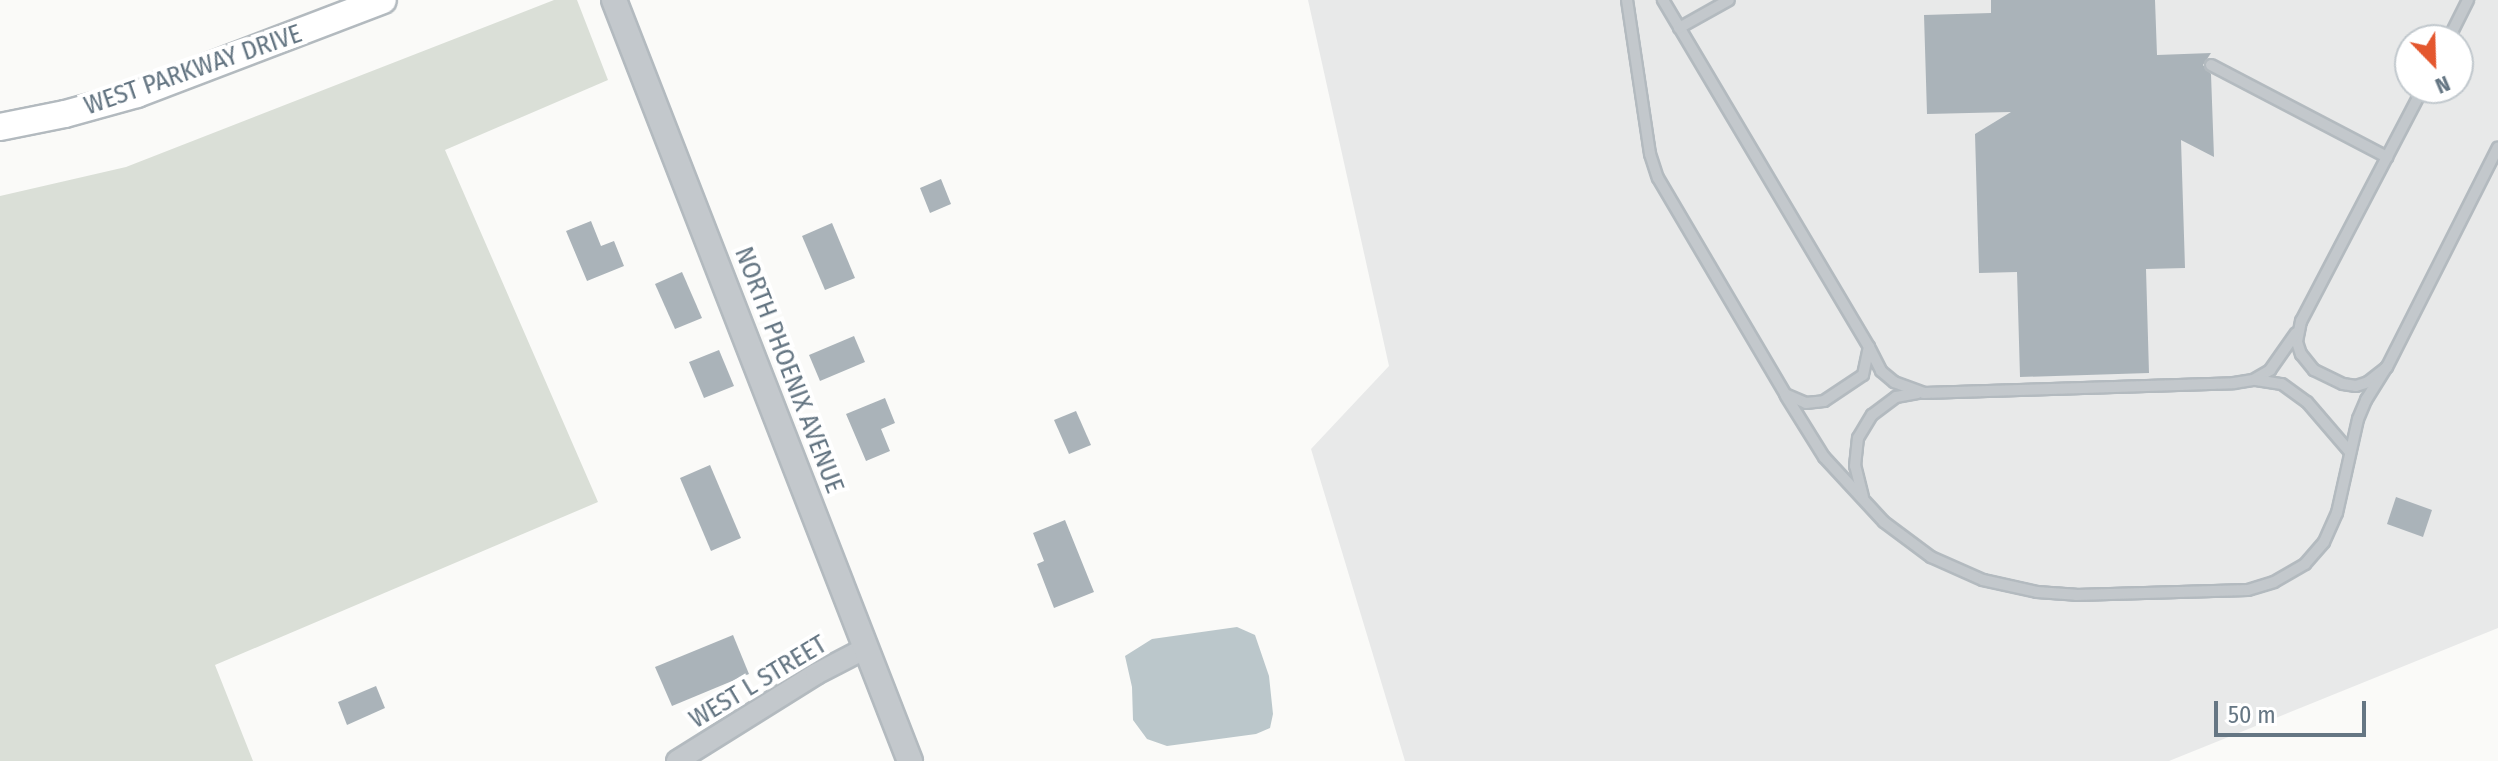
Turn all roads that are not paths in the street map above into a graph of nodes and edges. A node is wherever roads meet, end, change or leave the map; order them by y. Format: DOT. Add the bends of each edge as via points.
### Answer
graph roads {
  1 [pos="383,0"];
  2 [pos="614,0"];
  3 [pos="1627,0"];
  4 [pos="1663,0"];
  5 [pos="1729,0"];
  6 [pos="2468,0"];
  7 [pos="2456,24"];
  8 [pos="1679,28"];
  9 [pos="2211,65"];
  10 [pos="2415,104"];
  11 [pos="0,127"];
  12 [pos="2498,147"];
  13 [pos="2387,157"];
  14 [pos="2297,331"];
  15 [pos="1869,347"];
  16 [pos="2387,367"];
  17 [pos="2253,380"];
  18 [pos="1924,393"];
  19 [pos="1785,394"];
  20 [pos="2349,451"];
  21 [pos="1867,505"];
  22 [pos="866,648"];
  23 [pos="677,761"];
  24 [pos="910,761"];
  1 -- 11 [label="main road, WEST PARKWAY DRIVE" via="137,94"];
  2 -- 22 [label="street, NORTH PHOENIX AVENUE"];
  3 -- 19 [label="lane" via="1658,178"];
  4 -- 8 [label="lane"];
  5 -- 8 [label="lane"];
  6 -- 7 [label="lane"];
  8 -- 15 [label="lane"];
  9 -- 13 [label="lane"];
  10 -- 13 [label="lane"];
  12 -- 16 [label="lane"];
  13 -- 14 [label="lane"];
  14 -- 16 [label="lane" via="2307,364 2343,384 2368,382"];
  14 -- 17 [label="lane" via="2283,357"];
  15 -- 18 [label="lane" via="1881,371 1894,382"];
  15 -- 19 [label="lane" via="1863,375 1841,392 1818,403"];
  16 -- 20 [label="lane" via="2366,400"];
  17 -- 18 [label="lane"];
  17 -- 20 [label="lane" via="2282,384 2307,402"];
  18 -- 21 [label="lane" via="1896,397 1872,415 1858,438 1855,466"];
  19 -- 21 [label="lane" via="1824,457"];
  20 -- 21 [label="lane" via="2337,513 2324,542 2305,564 2248,590 2076,595 1983,580 1931,557"];
  22 -- 23 [label="street, WEST L STREET"];
  22 -- 24 [label="street, NORTH PHOENIX AVENUE"];
}
